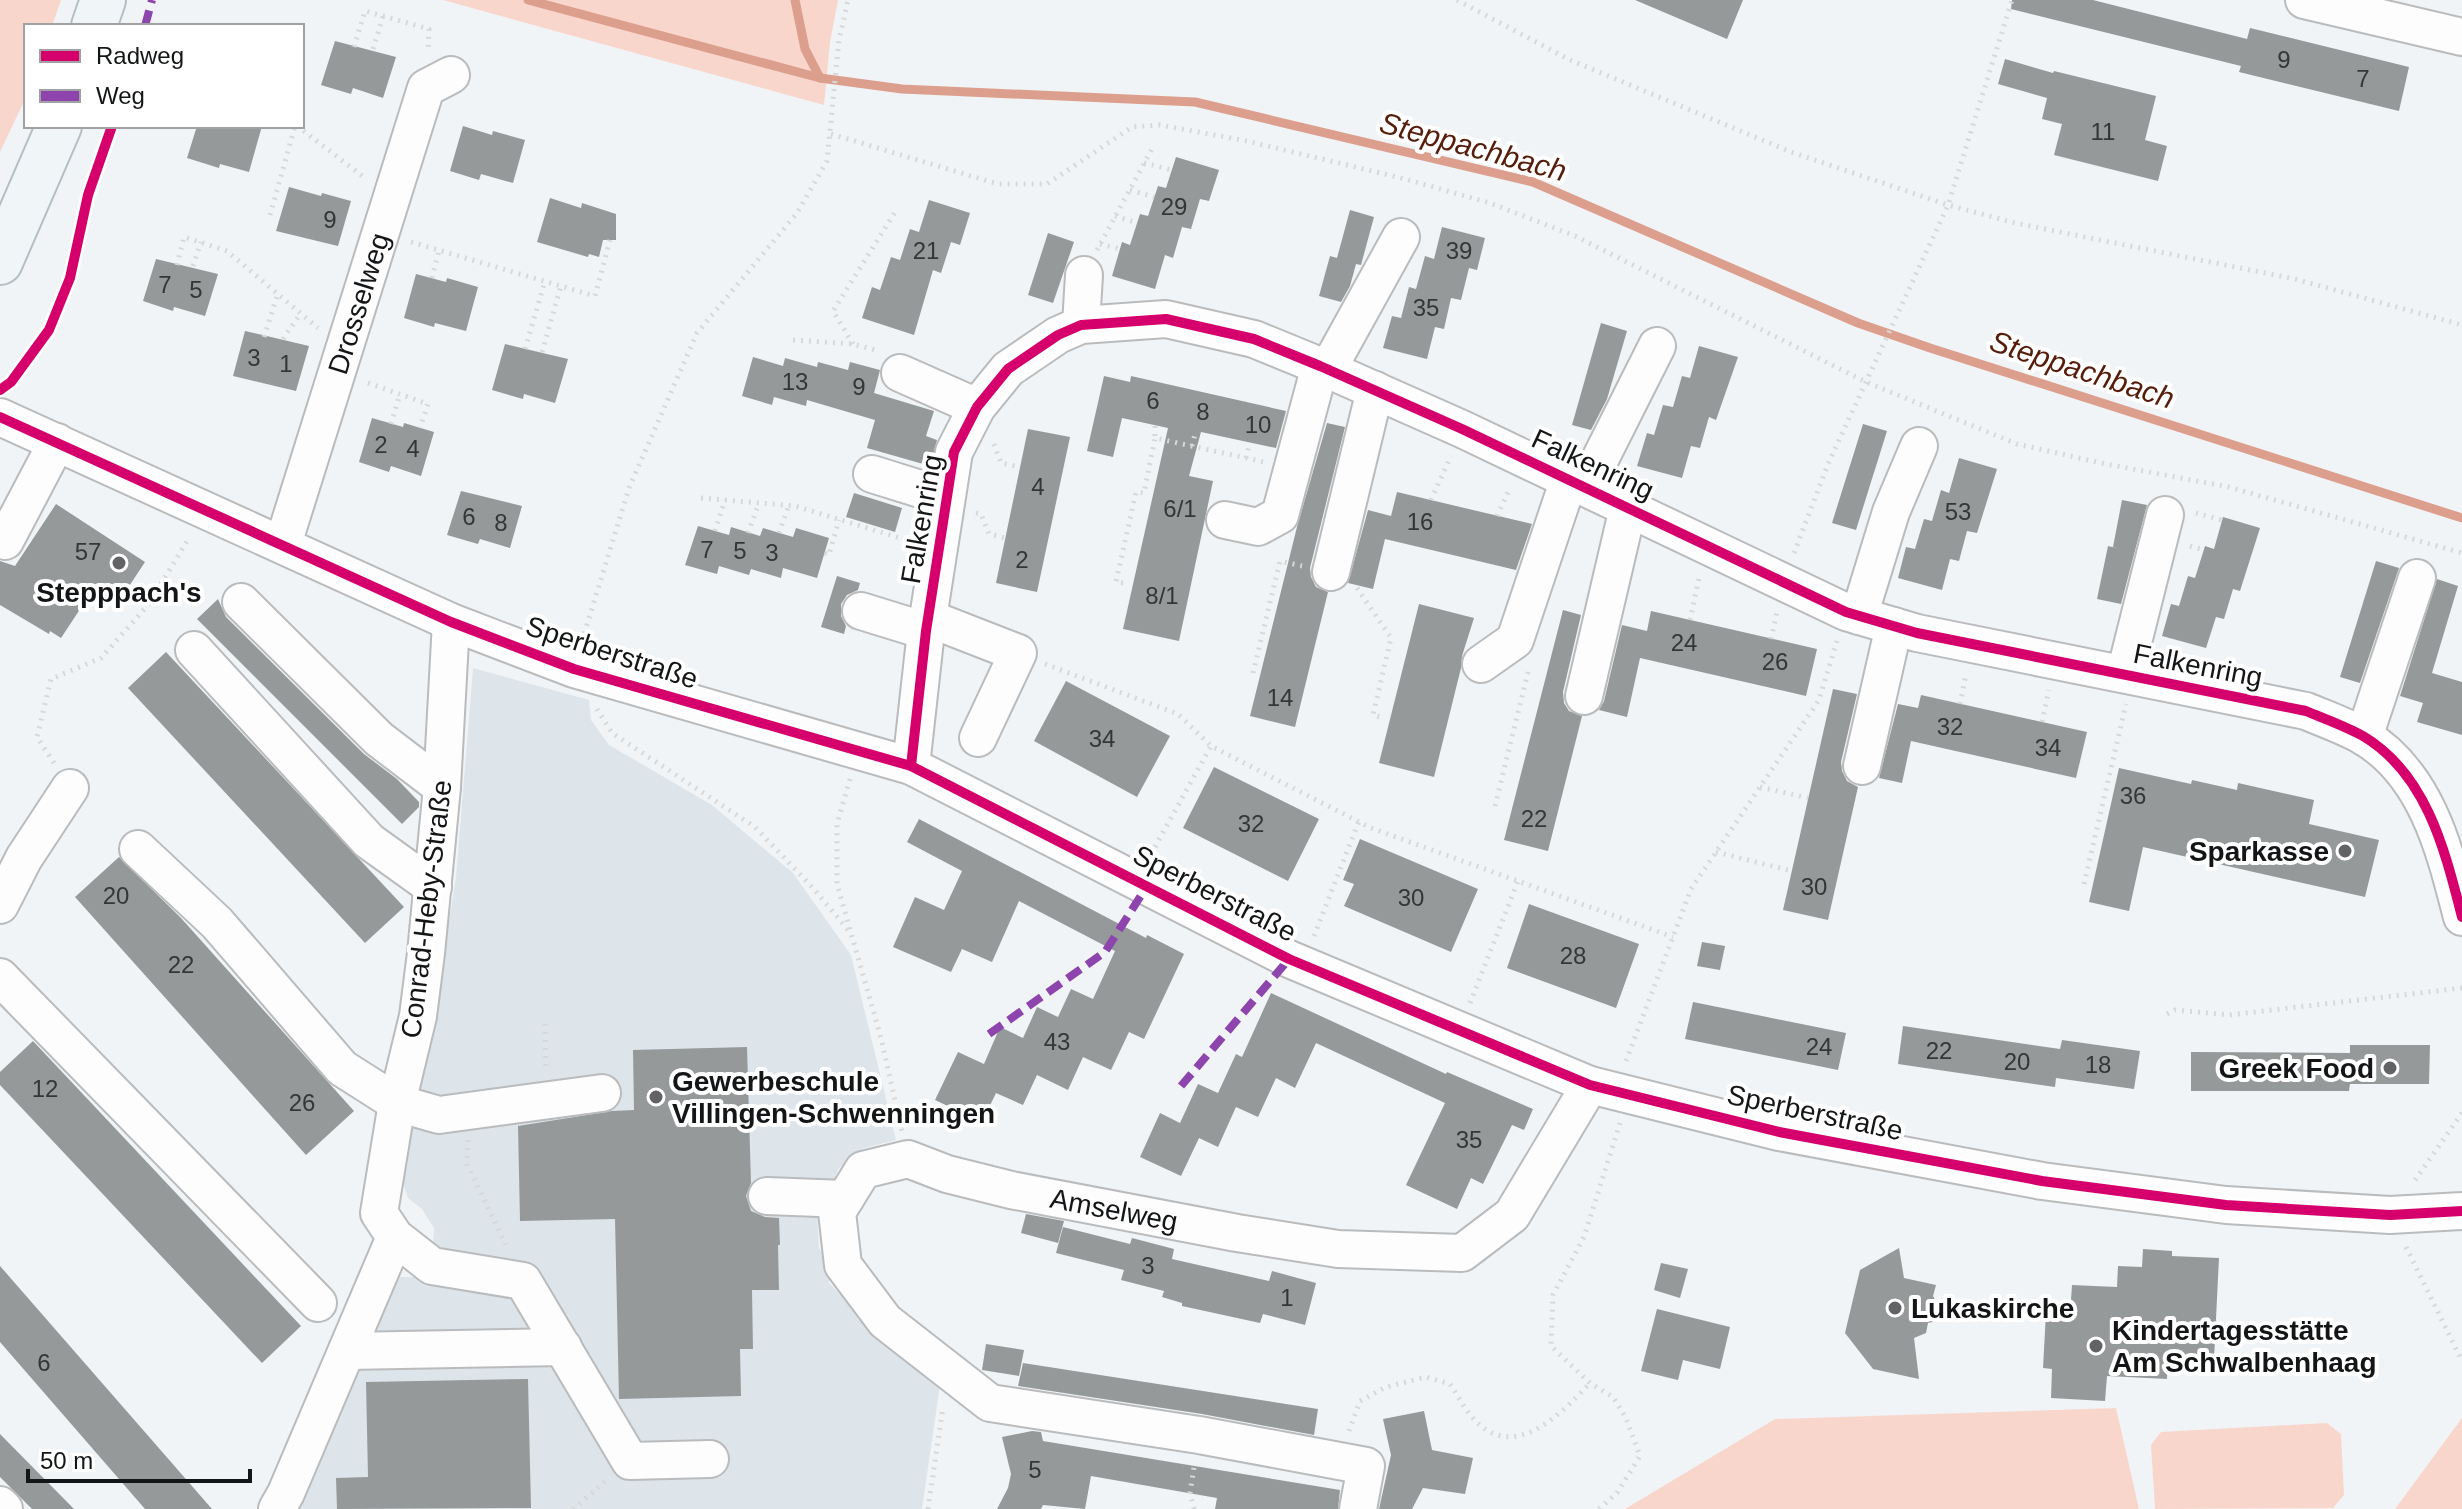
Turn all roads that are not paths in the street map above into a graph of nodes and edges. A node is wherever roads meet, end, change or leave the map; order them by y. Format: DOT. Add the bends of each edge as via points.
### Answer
graph roads {
  1 [pos="103,0"];
  2 [pos="2304,0"];
  3 [pos="95,24"];
  4 [pos="2462,37"];
  5 [pos="438,82"];
  6 [pos="58,128"];
  7 [pos="1401,237"];
  8 [pos="1092,260"];
  9 [pos="0,262"];
  10 [pos="1081,325"];
  11 [pos="1657,346"];
  12 [pos="1324,367"];
  13 [pos="900,373"];
  14 [pos="1375,390"];
  15 [pos="977,407"];
  16 [pos="0,417"];
  17 [pos="57,442"];
  18 [pos="1919,446"];
  19 [pos="872,474"];
  20 [pos="1578,483"];
  21 [pos="946,497"];
  22 [pos="1628,508"];
  23 [pos="2165,515"];
  24 [pos="1225,520"];
  25 [pos="5,541"];
  26 [pos="283,544"];
  27 [pos="1331,572"];
  28 [pos="2417,578"];
  29 [pos="241,602"];
  30 [pos="861,611"];
  31 [pos="1853,614"];
  32 [pos="451,622"];
  33 [pos="927,624"];
  34 [pos="1894,626"];
  35 [pos="194,650"];
  36 [pos="1481,664"];
  37 [pos="2129,675"];
  38 [pos="1584,696"];
  39 [pos="2364,737"];
  40 [pos="978,738"];
  41 [pos="911,766"];
  42 [pos="1862,766"];
  43 [pos="442,787"];
  44 [pos="70,788"];
  45 [pos="14,845"];
  46 [pos="138,849"];
  47 [pos="433,887"];
  48 [pos="0,905"];
  49 [pos="2462,917"];
  50 [pos="0,977"];
  51 [pos="1590,1085"];
  52 [pos="602,1093"];
  53 [pos="397,1103"];
  54 [pos="767,1196"];
  55 [pos="845,1199"];
  56 [pos="2462,1211"];
  57 [pos="395,1237"];
  58 [pos="318,1303"];
  59 [pos="563,1347"];
  60 [pos="347,1351"];
  61 [pos="710,1459"];
  62 [pos="277,1509"];
  63 [pos="1358,1509"];
  1 -- 3 [label="main road"];
  2 -- 4 [label="street"];
  5 -- 26 [label="street, Drosselweg" via="379,233"];
  6 -- 9 [label="main road"];
  7 -- 12 [label="street"];
  8 -- 10 [label="street"];
  10 -- 12 [label="street, Falkenring" via="1166,319 1254,339"];
  10 -- 15 [label="street, Falkenring" via="1008,369"];
  11 -- 20 [label="street"];
  12 -- 14 [label="street, Falkenring"];
  12 -- 24 [label="street" via="1280,515 1258,527"];
  13 -- 15 [label="street"];
  14 -- 20 [label="street, Falkenring"];
  14 -- 27 [label="street"];
  15 -- 21 [label="street, Falkenring" via="954,452"];
  16 -- 17 [label="street, Sperberstraße"];
  17 -- 25 [label="street"];
  17 -- 26 [label="street, Sperberstraße"];
  18 -- 31 [label="street"];
  19 -- 21 [label="street"];
  20 -- 22 [label="street, Falkenring"];
  20 -- 36 [label="street" via="1515,640"];
  21 -- 33 [label="street, Falkenring"];
  22 -- 31 [label="street, Falkenring"];
  22 -- 38 [label="street"];
  23 -- 37 [label="street"];
  26 -- 32 [label="street, Sperberstraße"];
  28 -- 39 [label="street"];
  29 -- 43 [label="street" via="379,739"];
  30 -- 33 [label="street"];
  31 -- 34 [label="street, Falkenring"];
  32 -- 41 [label="street, Sperberstraße" via="585,672"];
  32 -- 43 [label="street, Conrad-Heby-Straße"];
  33 -- 40 [label="street" via="1018,653"];
  33 -- 41 [label="street, Falkenring"];
  34 -- 37 [label="street, Falkenring"];
  34 -- 42 [label="street"];
  35 -- 47 [label="street" via="369,841"];
  37 -- 39 [label="street, Falkenring" via="2306,711"];
  39 -- 49 [label="street, Falkenring" via="2405,771 2426,806"];
  41 -- 51 [label="street, Sperberstraße" via="1303,964"];
  43 -- 47 [label="street, Conrad-Heby-Straße"];
  44 -- 45 [label="street"];
  45 -- 48 [label="street"];
  46 -- 53 [label="street" via="217,923 342,1068"];
  47 -- 53 [label="street, Conrad-Heby-Straße" via="418,1016"];
  50 -- 58 [label="street"];
  51 -- 55 [label="street, Amselweg" via="1512,1215 1462,1253 1338,1249 1237,1233 1011,1190 908,1159 863,1170"];
  51 -- 56 [label="street, Sperberstraße" via="1779,1132 2042,1181 2226,1205 2390,1215"];
  52 -- 53 [label="street" via="439,1115"];
  53 -- 57 [label="street, Conrad-Heby-Straße" via="379,1213"];
  54 -- 55 [label="street"];
  55 -- 63 [label="street" via="837,1212 843,1265 885,1321 990,1403 1366,1466"];
  57 -- 59 [label="street" via="432,1266 523,1281"];
  57 -- 60 [label="street"];
  59 -- 60 [label="street"];
  59 -- 61 [label="street" via="630,1461"];
  60 -- 62 [label="street"];
}
